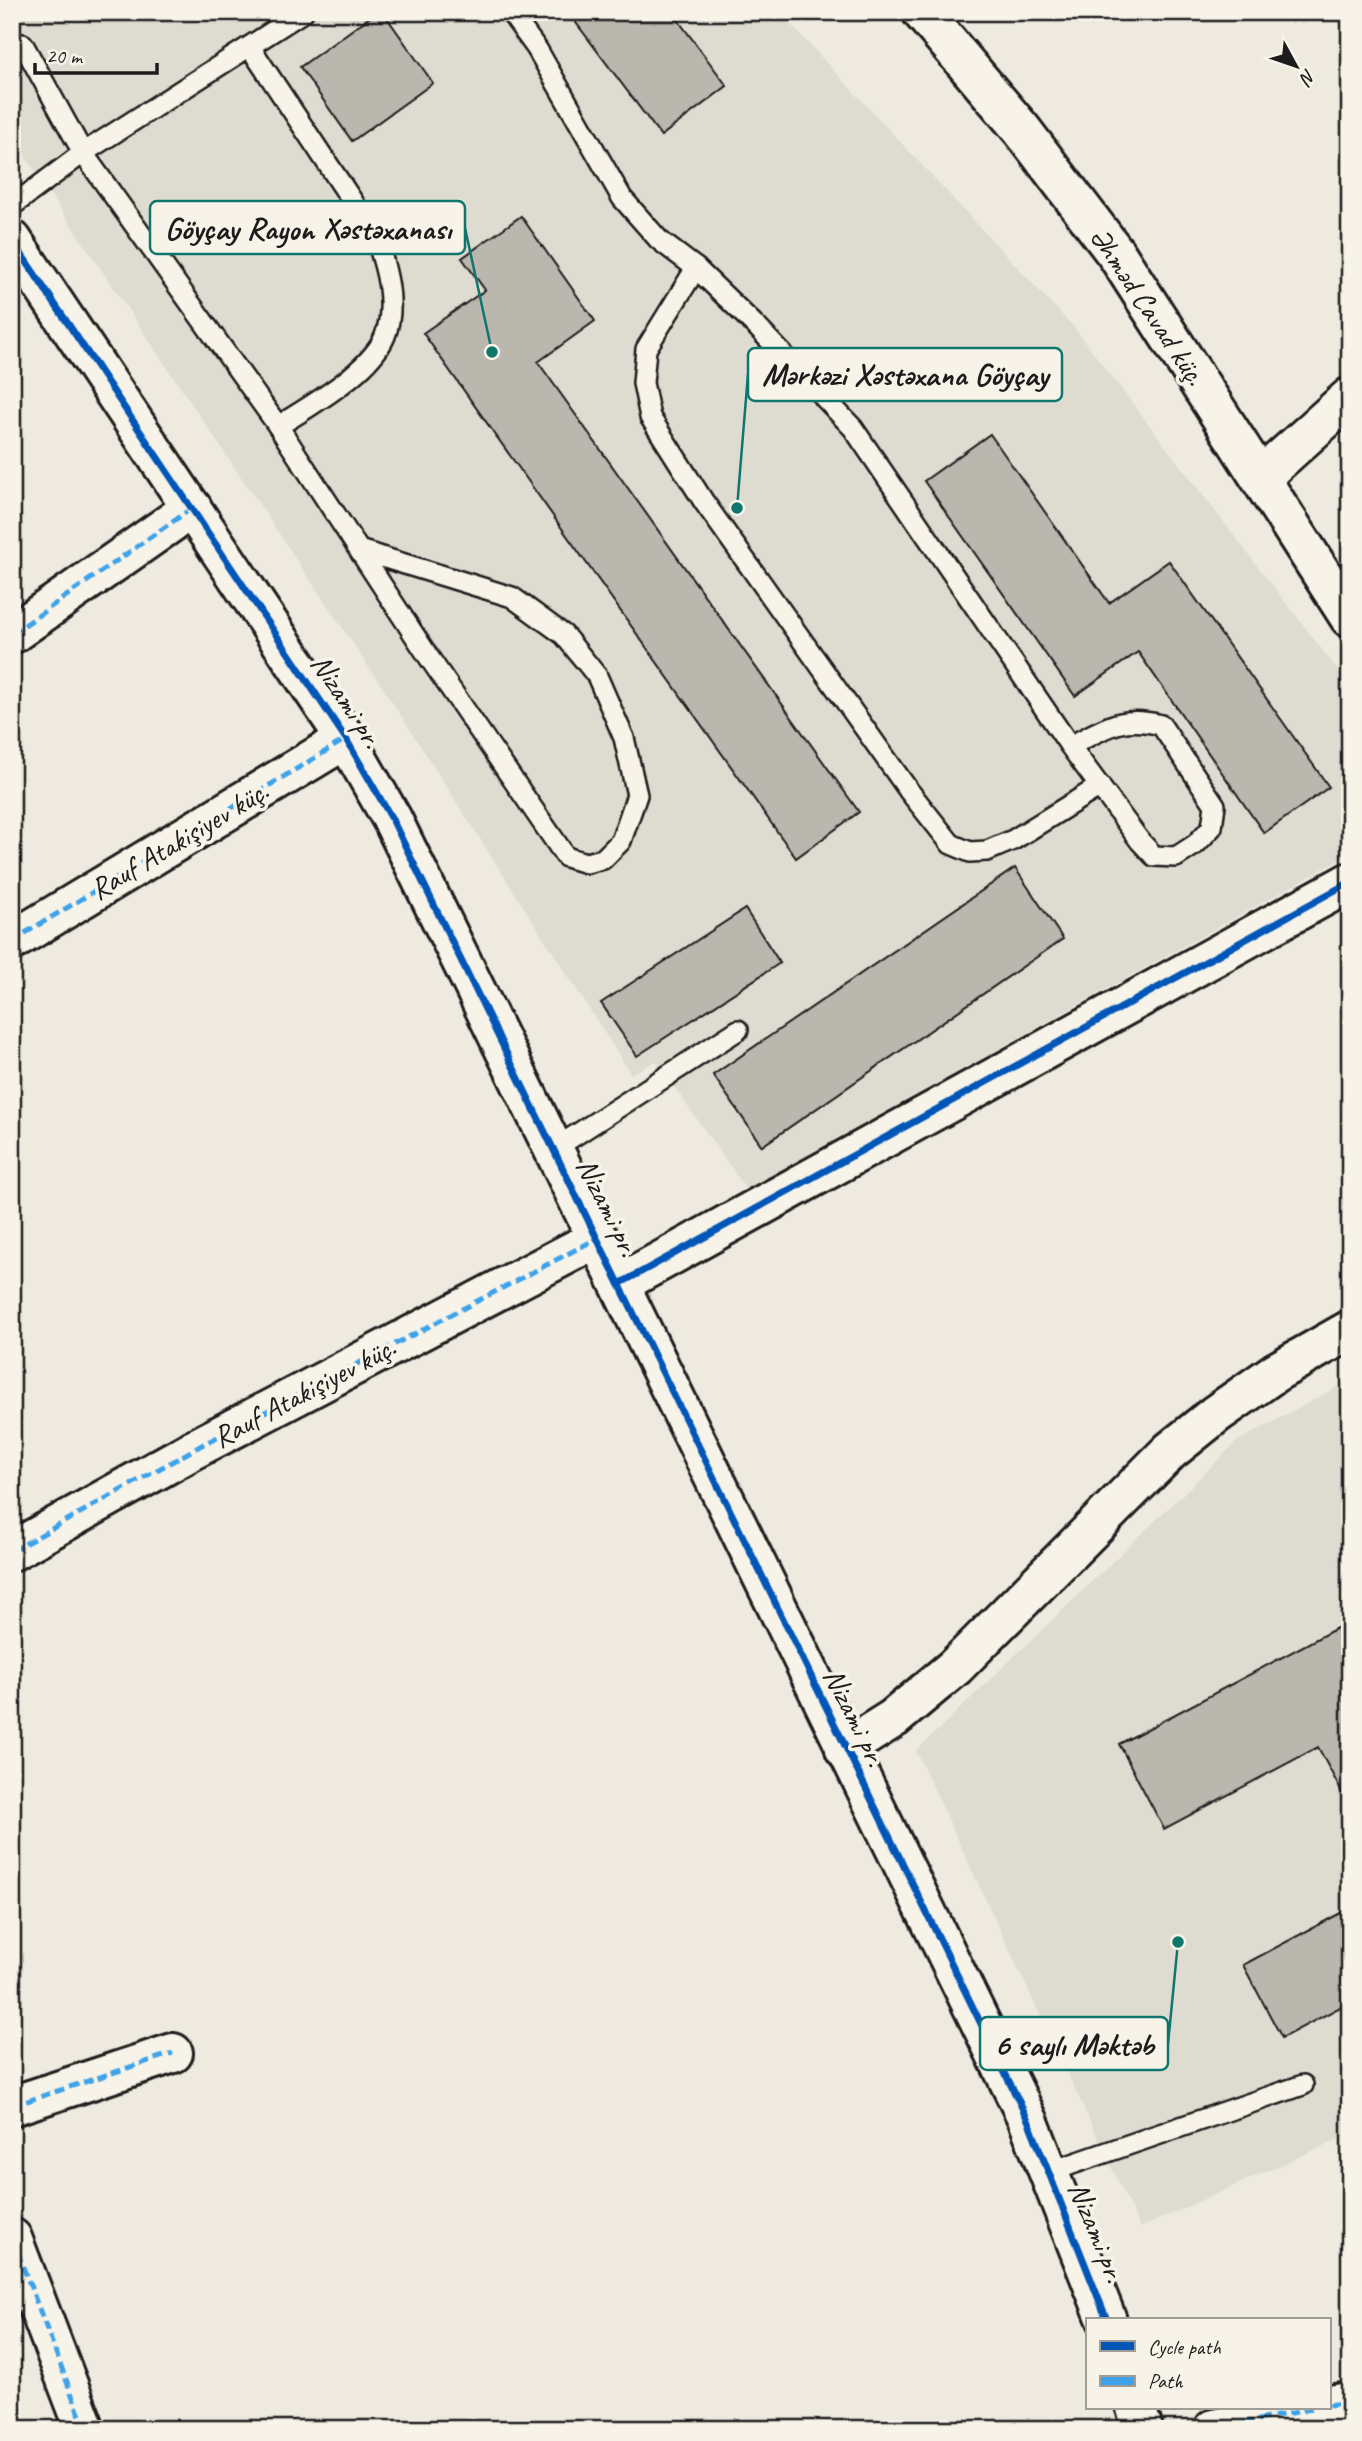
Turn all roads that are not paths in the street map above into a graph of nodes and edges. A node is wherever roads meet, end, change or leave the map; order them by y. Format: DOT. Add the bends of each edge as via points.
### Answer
graph roads {
  1 [pos="303,12"];
  2 [pos="510,12"];
  3 [pos="922,12"];
  4 [pos="23,44"];
  5 [pos="250,47"];
  6 [pos="83,153"];
  7 [pos="12,206"];
  8 [pos="12,240"];
  9 [pos="696,268"];
  10 [pos="1350,397"];
  11 [pos="278,426"];
  12 [pos="1261,477"];
  13 [pos="192,508"];
  14 [pos="359,550"];
  15 [pos="1350,618"];
  16 [pos="12,634"];
  17 [pos="346,739"];
  18 [pos="1070,746"];
  19 [pos="1100,786"];
  20 [pos="1350,882"];
  21 [pos="12,942"];
  22 [pos="738,1030"];
  23 [pos="554,1149"];
  24 [pos="598,1238"];
  25 [pos="621,1283"];
  26 [pos="1350,1330"];
  27 [pos="12,1551"];
  28 [pos="845,1749"];
  29 [pos="173,2053"];
  30 [pos="1303,2085"];
  31 [pos="12,2106"];
  32 [pos="1049,2172"];
  33 [pos="12,2238"];
  34 [pos="1106,2318"];
  35 [pos="1350,2402"];
  36 [pos="1330,2405"];
  37 [pos="1137,2410"];
  38 [pos="1306,2410"];
  39 [pos="85,2429"];
  40 [pos="1143,2429"];
  41 [pos="1214,2429"];
  1 -- 5 [label="lane"];
  2 -- 9 [label="lane" via="537,50 622,198 659,240"];
  3 -- 12 [label="street, Əhməd Cavad küç." via="1022,130 1117,255"];
  4 -- 6 [label="lane"];
  5 -- 6 [label="lane"];
  5 -- 11 [label="lane" via="375,235 386,268 390,302 385,337 364,366"];
  6 -- 7 [label="lane"];
  6 -- 11 [label="lane"];
  8 -- 13 [label="street, Nizami pr."];
  9 -- 18 [label="lane" via="853,428"];
  9 -- 19 [label="lane" via="646,349 643,383 650,416 704,502 909,791 951,844 979,852 1013,840"];
  10 -- 12 [label="street"];
  11 -- 14 [label="lane"];
  12 -- 15 [label="street, Əhməd Cavad küç."];
  13 -- 16 [label="street"];
  13 -- 17 [label="street, Nizami pr."];
  14 -- 14 [label="lane" via="566,857 586,863 603,859 621,841 637,795 624,738 597,676 564,635 512,597"];
  17 -- 21 [label="street, Rauf Atakişiyev küç."];
  17 -- 23 [label="street, Nizami pr." via="392,819"];
  18 -- 19 [label="lane"];
  18 -- 19 [label="lane" via="1116,722 1161,725 1215,806 1212,827 1176,857 1154,856"];
  20 -- 25 [label="street"];
  22 -- 23 [label="lane"];
  23 -- 24 [label="street, Nizami pr."];
  24 -- 25 [label="street, Nizami pr."];
  24 -- 27 [label="street, Rauf Atakişiyev küç." via="212,1440"];
  25 -- 28 [label="street, Nizami pr."];
  26 -- 28 [label="street" via="1276,1372 1170,1451 955,1667 894,1718"];
  28 -- 32 [label="street, Nizami pr." via="1028,2120"];
  29 -- 31 [label="street"];
  30 -- 32 [label="lane"];
  32 -- 34 [label="street, Nizami pr."];
  33 -- 39 [label="street"];
  35 -- 36 [label="street"];
  37 -- 40 [label="street"];
  38 -- 41 [label="street"];
}
